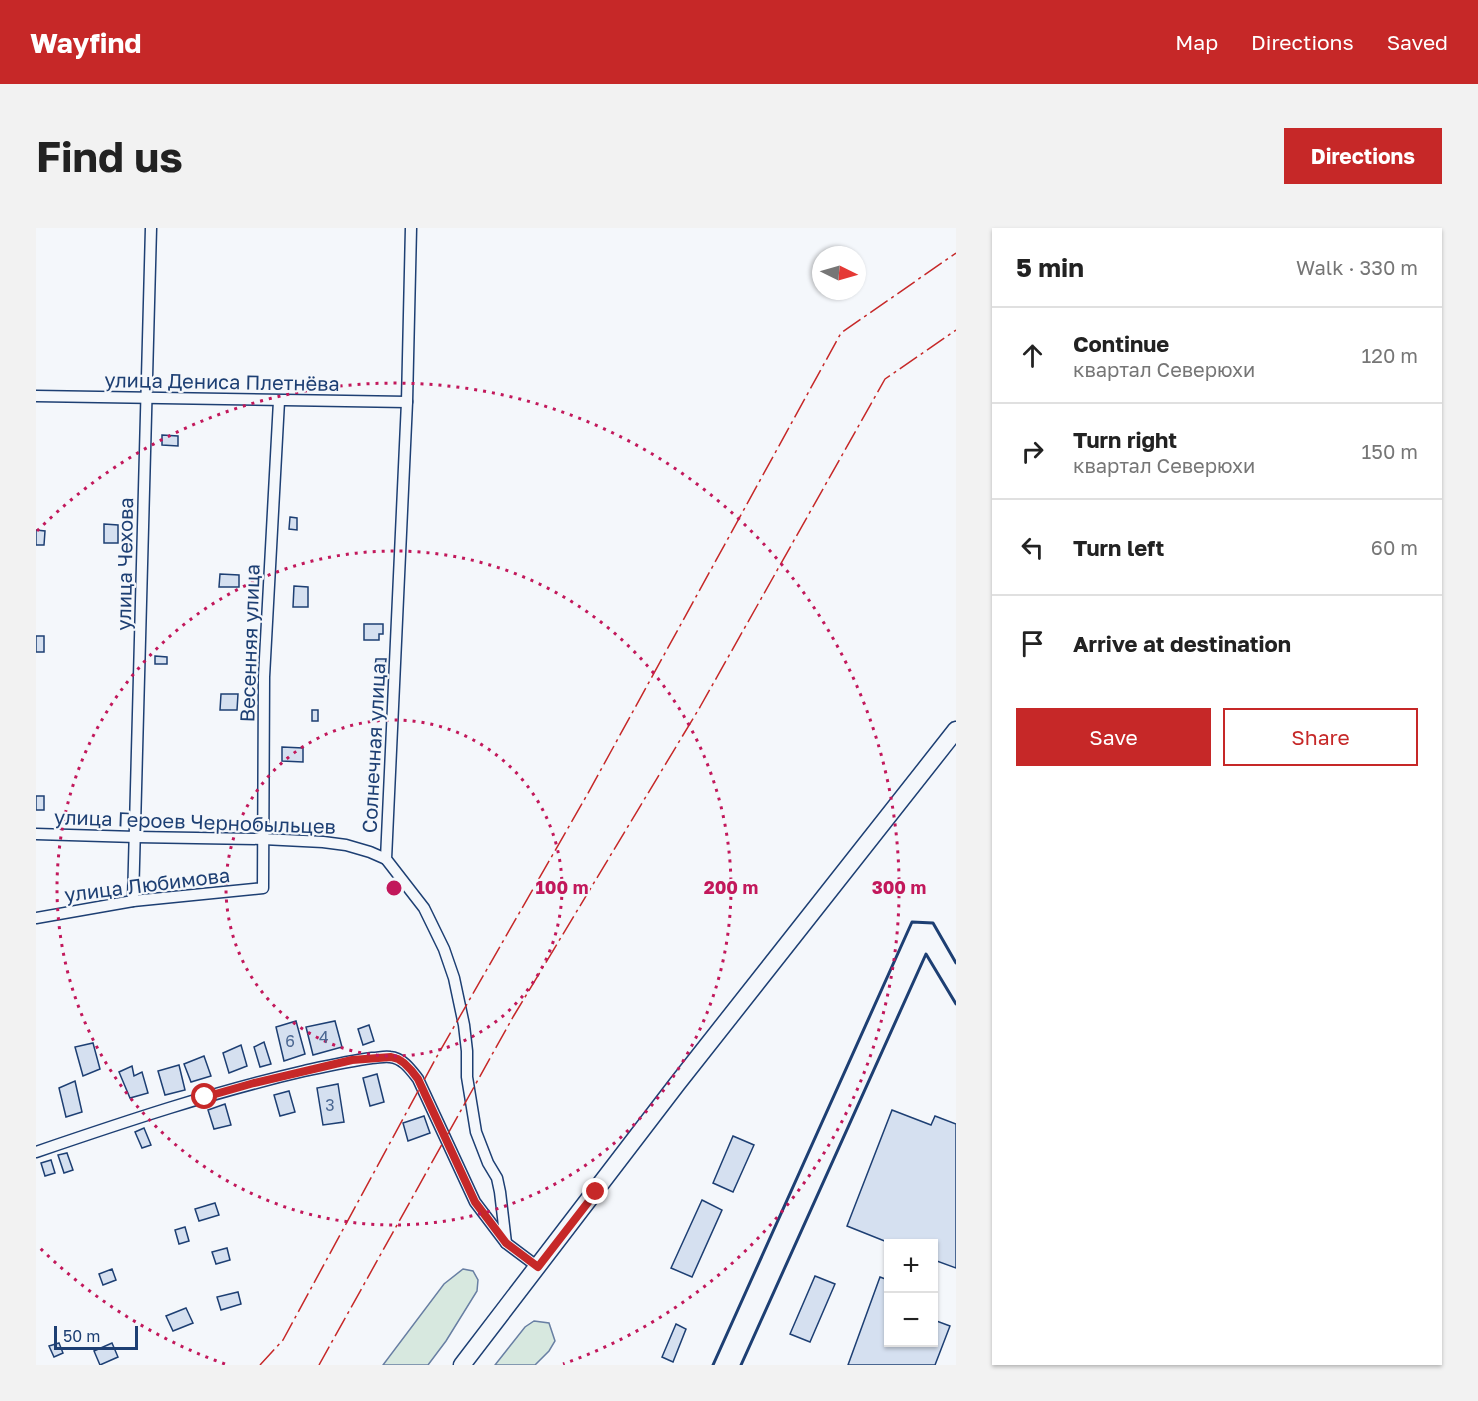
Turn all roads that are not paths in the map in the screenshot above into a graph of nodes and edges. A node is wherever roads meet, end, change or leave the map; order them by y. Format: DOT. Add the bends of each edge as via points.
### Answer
graph roads {
  1 [pos="151,228"];
  2 [pos="411,228"];
  3 [pos="36,396"];
  4 [pos="146,398"];
  5 [pos="279,400"];
  6 [pos="407,402"];
  7 [pos="956,730"];
  8 [pos="36,834"];
  9 [pos="136,837"];
  10 [pos="263,839"];
  11 [pos="386,859"];
  12 [pos="263,888"];
  13 [pos="133,901"];
  14 [pos="36,918"];
  15 [pos="36,1152"];
  16 [pos="506,1243"];
  17 [pos="538,1267"];
  18 [pos="462,1365"];
  1 -- 4 [label="street, улица Чехова"];
  2 -- 6 [label="street, Солнечная улица"];
  3 -- 4 [label="street, улица Дениса Плетнёва"];
  4 -- 5 [label="street, улица Дениса Плетнёва"];
  4 -- 9 [label="street, улица Чехова"];
  5 -- 6 [label="street, улица Дениса Плетнёва"];
  5 -- 10 [label="street, Весенняя улица" via="264,677"];
  6 -- 11 [label="street, Солнечная улица"];
  7 -- 17 [label="main road" via="676,1084"];
  8 -- 9 [label="street, улица Героев Чернобыльцев"];
  9 -- 10 [label="street, улица Героев Чернобыльцев"];
  9 -- 13 [label="street, улица Чехова"];
  10 -- 11 [label="street, улица Героев Чернобыльцев" via="346,845"];
  10 -- 12 [label="street, Весенняя улица"];
  11 -- 16 [label="street, Солнечная улица" via="424,908 454,978 464,1025 476,1132 497,1178"];
  12 -- 13 [label="street, улица Любимова"];
  13 -- 14 [label="street, улица Любимова"];
  15 -- 16 [label="street" via="254,1083 352,1060 391,1057 404,1063 418,1079 475,1202"];
  16 -- 17 [label="street"];
  17 -- 18 [label="main road"];
}
